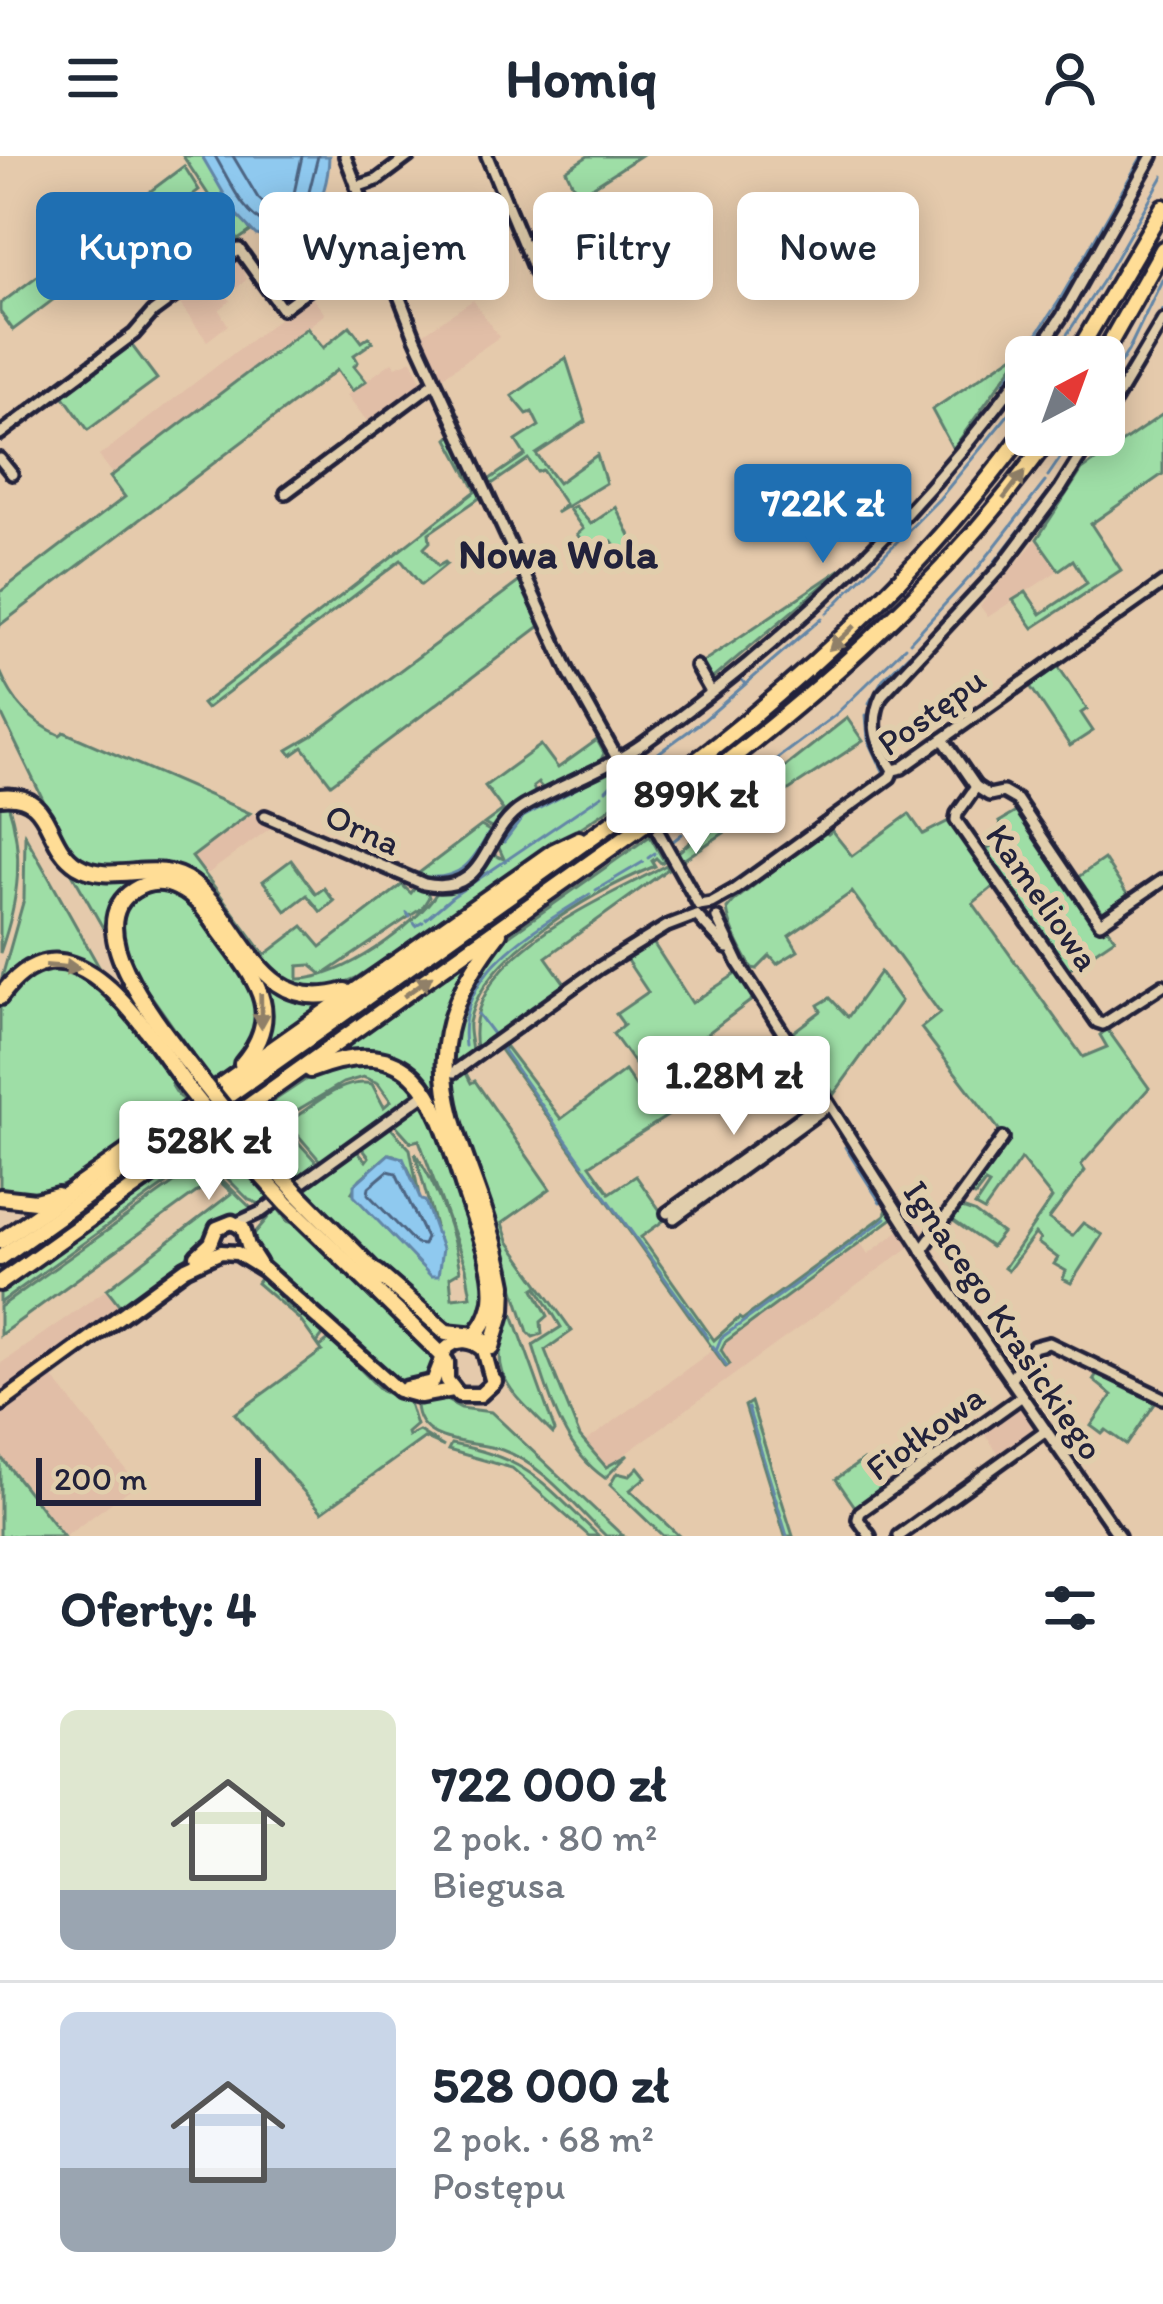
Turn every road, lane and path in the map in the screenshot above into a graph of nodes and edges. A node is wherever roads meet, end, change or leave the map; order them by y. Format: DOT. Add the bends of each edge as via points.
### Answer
graph roads {
  1 [pos="344,156"];
  2 [pos="409,156"];
  3 [pos="488,156"];
  4 [pos="1152,156"];
  5 [pos="356,187"];
  6 [pos="358,192"];
  7 [pos="1163,207"];
  8 [pos="1163,249"];
  9 [pos="533,267"];
  10 [pos="259,277"];
  11 [pos="400,300"];
  12 [pos="1163,320"];
  13 [pos="1048,336"];
  14 [pos="1087,336"];
  15 [pos="1114,336"];
  16 [pos="435,382"];
  17 [pos="1125,384"];
  18 [pos="1005,394"];
  19 [pos="0,434"];
  20 [pos="1006,456"];
  21 [pos="1035,456"];
  22 [pos="1081,456"];
  23 [pos="0,459"];
  24 [pos="12,474"];
  25 [pos="286,493"];
  26 [pos="1163,583"];
  27 [pos="696,666"];
  28 [pos="711,692"];
  29 [pos="943,739"];
  30 [pos="617,761"];
  31 [pos="893,770"];
  32 [pos="975,786"];
  33 [pos="0,797"];
  34 [pos="265,817"];
  35 [pos="605,827"];
  36 [pos="1163,880"];
  37 [pos="690,891"];
  38 [pos="708,913"];
  39 [pos="680,919"];
  40 [pos="509,920"];
  41 [pos="1163,985"];
  42 [pos="356,988"];
  43 [pos="0,997"];
  44 [pos="454,1072"];
  45 [pos="289,1078"];
  46 [pos="225,1082"];
  47 [pos="194,1084"];
  48 [pos="422,1096"];
  49 [pos="827,1102"];
  50 [pos="1003,1138"];
  51 [pos="73,1189"];
  52 [pos="288,1194"];
  53 [pos="0,1197"];
  54 [pos="671,1216"];
  55 [pos="214,1238"];
  56 [pos="242,1238"];
  57 [pos="0,1241"];
  58 [pos="922,1250"];
  59 [pos="221,1252"];
  60 [pos="0,1258"];
  61 [pos="186,1268"];
  62 [pos="377,1272"];
  63 [pos="0,1283"];
  64 [pos="459,1344"];
  65 [pos="492,1347"];
  66 [pos="1010,1378"];
  67 [pos="388,1383"];
  68 [pos="494,1383"];
  69 [pos="453,1390"];
  70 [pos="1022,1396"];
  71 [pos="1163,1398"];
  72 [pos="0,1404"];
  73 [pos="1046,1430"];
  74 [pos="870,1536"];
  75 [pos="899,1536"];
  76 [pos="1119,1536"];
  1 -- 5 [label="street, Ignacego Krasickiego"];
  2 -- 5 [label="street"];
  3 -- 9 [label="street"];
  4 -- 13 [label="street"];
  5 -- 6 [label="street, Ignacego Krasickiego"];
  7 -- 14 [label="highway"];
  8 -- 15 [label="highway"];
  10 -- 19 [label="street" via="239,249"];
  11 -- 16 [label="street, Ignacego Krasickiego"];
  12 -- 17 [label="street"];
  16 -- 25 [label="street"];
  16 -- 30 [label="street, Ignacego Krasickiego"];
  18 -- 28 [label="street" via="929,490 803,615"];
  20 -- 35 [label="highway, one-way, bridge" via="873,609 762,709"];
  40 -- 21 [label="highway, one-way, bridge" via="763,735 886,628"];
  22 -- 31 [label="street" via="990,580 882,695 875,734"];
  23 -- 24 [label="street"];
  26 -- 29 [label="street, Postępu"];
  27 -- 28 [label="street"];
  28 -- 30 [label="street"];
  29 -- 31 [label="street, Postępu"];
  29 -- 32 [label="street, Kameliowa"];
  30 -- 34 [label="street, Orna" via="523,807 474,873 441,886"];
  30 -- 37 [label="street, Ignacego Krasickiego"];
  31 -- 38 [label="street, Postępu"];
  32 -- 36 [label="street" via="1017,800 1100,922"];
  32 -- 41 [label="street, Kameliowa" via="956,820 1097,1022"];
  33 -- 42 [label="highway" via="34,804 69,860 85,869 167,871 189,880 283,988 322,997"];
  35 -- 42 [label="highway" via="554,851"];
  35 -- 60 [label="highway"];
  37 -- 38 [label="street, Ignacego Krasickiego"];
  37 -- 39 [label="street"];
  38 -- 39 [label="street"];
  38 -- 49 [label="street, Ignacego Krasickiego"];
  39 -- 44 [label="street"];
  45 -- 40 [label="highway, one-way"];
  40 -- 65 [label="highway" via="461,988 443,1057 446,1098 504,1285"];
  42 -- 46 [label="highway"];
  43 -- 47 [label="highway, one-way" via="38,965 80,967 126,1002"];
  45 -- 63 [label="highway"];
  45 -- 64 [label="highway" via="363,1056 397,1065 426,1090 491,1278 491,1306"];
  47 -- 46 [label="highway, one-way" via="122,967 115,942 119,907 148,884 191,896 260,989 262,1030"];
  46 -- 51 [label="highway"];
  47 -- 52 [label="highway, bridge"];
  48 -- 56 [label="street" via="261,1213"];
  49 -- 54 [label="street"];
  49 -- 58 [label="street, Ignacego Krasickiego"];
  50 -- 58 [label="street"];
  51 -- 53 [label="highway" via="35,1201"];
  51 -- 57 [label="highway"];
  52 -- 62 [label="highway"];
  52 -- 64 [label="highway"];
  55 -- 56 [label="main road" via="221,1224"];
  55 -- 59 [label="main road"];
  55 -- 61 [label="main road"];
  56 -- 59 [label="main road"];
  56 -- 67 [label="main road" via="263,1269"];
  58 -- 66 [label="street, Ignacego Krasickiego"];
  59 -- 61 [label="main road"];
  61 -- 72 [label="main road"];
  62 -- 64 [label="highway"];
  62 -- 64 [label="highway"];
  64 -- 65 [label="highway"];
  64 -- 67 [label="main road" via="420,1387"];
  64 -- 68 [label="main road" via="487,1354"];
  64 -- 69 [label="main road" via="447,1362"];
  65 -- 68 [label="main road"];
  66 -- 70 [label="street, Ignacego Krasickiego"];
  66 -- 71 [label="street" via="1044,1342"];
  67 -- 69 [label="main road" via="413,1395"];
  68 -- 69 [label="main road" via="476,1396"];
  70 -- 73 [label="street, Ignacego Krasickiego"];
  70 -- 74 [label="street, Fiołkowa" via="860,1512"];
  73 -- 75 [label="street"];
  73 -- 76 [label="street, Ignacego Krasickiego"];
}
